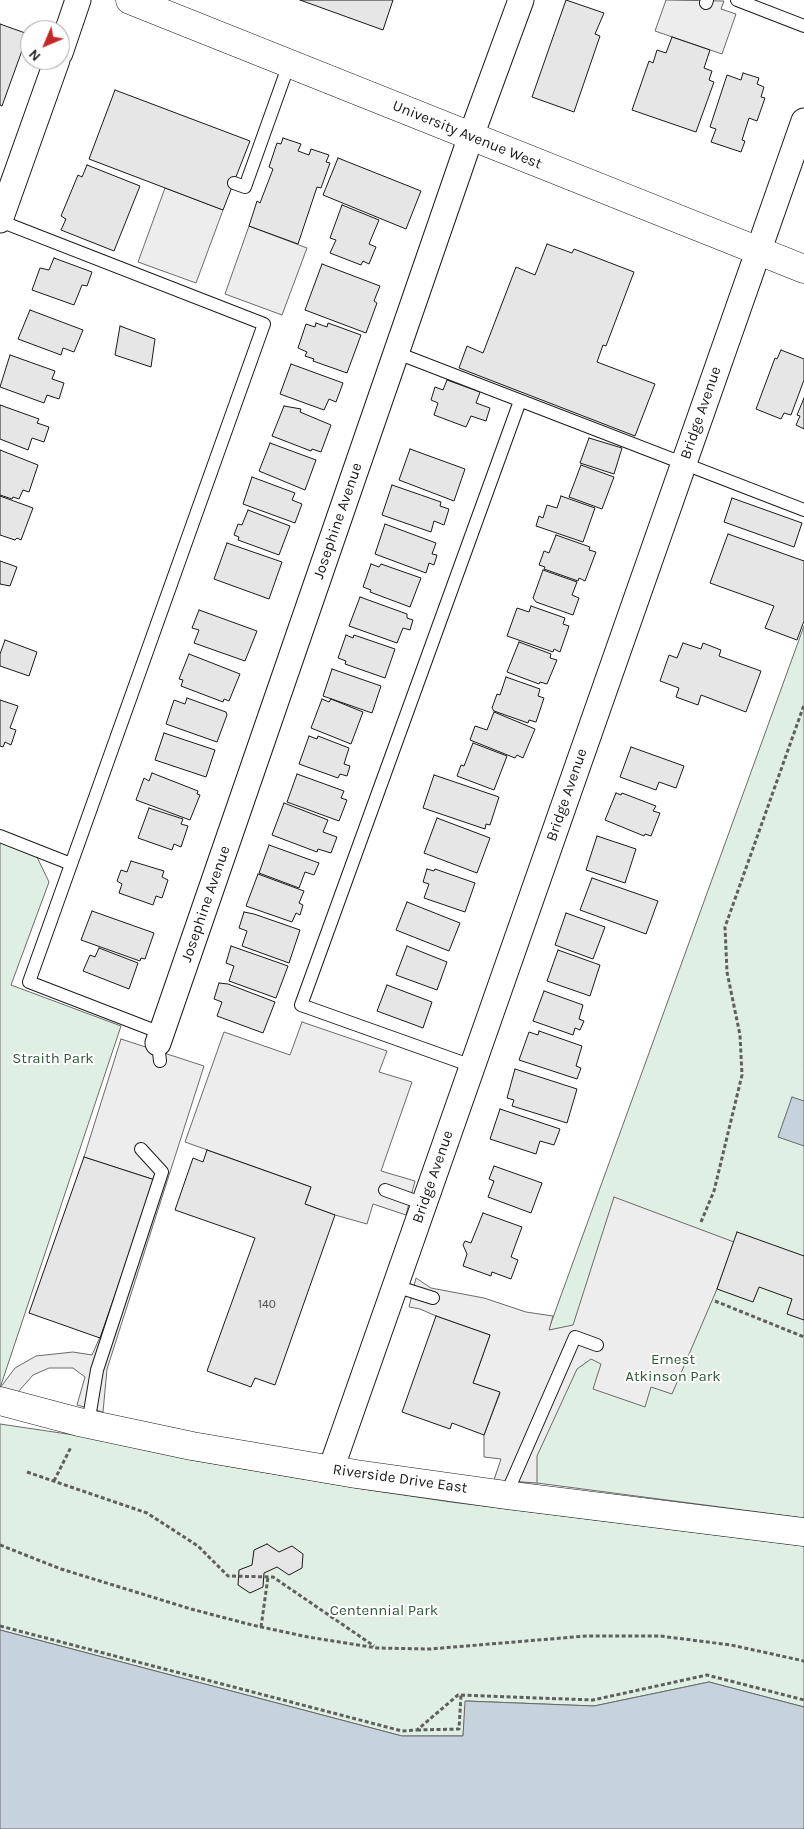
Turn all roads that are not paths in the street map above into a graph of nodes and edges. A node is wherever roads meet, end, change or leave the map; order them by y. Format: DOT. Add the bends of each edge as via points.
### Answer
graph roads {
  1 [pos="78,0"];
  2 [pos="522,0"];
  3 [pos="736,0"];
  4 [pos="146,3"];
  5 [pos="70,24"];
  6 [pos="804,26"];
  7 [pos="289,64"];
  8 [pos="54,70"];
  9 [pos="804,121"];
  10 [pos="471,136"];
  11 [pos="8,174"];
  12 [pos="234,183"];
  13 [pos="0,221"];
  14 [pos="758,251"];
  15 [pos="804,269"];
  16 [pos="397,353"];
  17 [pos="520,401"];
  18 [pos="683,463"];
  19 [pos="804,510"];
  20 [pos="0,836"];
  21 [pos="72,864"];
  22 [pos="160,1046"];
  23 [pos="472,1066"];
  24 [pos="141,1149"];
  25 [pos="385,1190"];
  26 [pos="424,1204"];
  27 [pos="395,1286"];
  28 [pos="433,1298"];
  29 [pos="597,1345"];
  30 [pos="0,1401"];
  31 [pos="88,1424"];
  32 [pos="331,1469"];
  33 [pos="506,1495"];
  34 [pos="804,1532"];
  1 -- 5 [label="street"];
  2 -- 10 [label="street, Josephine Avenue"];
  3 -- 6 [label="lane"];
  4 -- 7 [label="main road, University Avenue West"];
  7 -- 10 [label="main road, University Avenue West"];
  7 -- 12 [label="lane" via="245,187"];
  8 -- 11 [label="street"];
  9 -- 14 [label="street, Bridge Avenue"];
  10 -- 14 [label="main road, University Avenue West"];
  10 -- 16 [label="street, Josephine Avenue"];
  11 -- 13 [label="street"];
  13 -- 21 [label="lane" via="264,324"];
  14 -- 15 [label="main road, University Avenue West"];
  14 -- 18 [label="street, Bridge Avenue"];
  16 -- 17 [label="lane"];
  16 -- 22 [label="street, Josephine Avenue"];
  17 -- 18 [label="lane"];
  17 -- 23 [label="lane" via="301,1005"];
  18 -- 19 [label="lane"];
  18 -- 23 [label="street, Bridge Avenue"];
  20 -- 21 [label="lane"];
  21 -- 22 [label="lane" via="29,982"];
  23 -- 26 [label="street, Bridge Avenue"];
  24 -- 31 [label="lane" via="162,1172 97,1370"];
  25 -- 26 [label="lane"];
  26 -- 27 [label="street, Bridge Avenue"];
  27 -- 28 [label="lane"];
  27 -- 32 [label="street, Bridge Avenue"];
  29 -- 33 [label="lane" via="575,1337"];
  30 -- 31 [label="main road, Riverside Drive East"];
  31 -- 32 [label="main road, Riverside Drive East" via="192,1446"];
  32 -- 33 [label="main road, Riverside Drive East"];
  33 -- 34 [label="main road, Riverside Drive East"];
}
